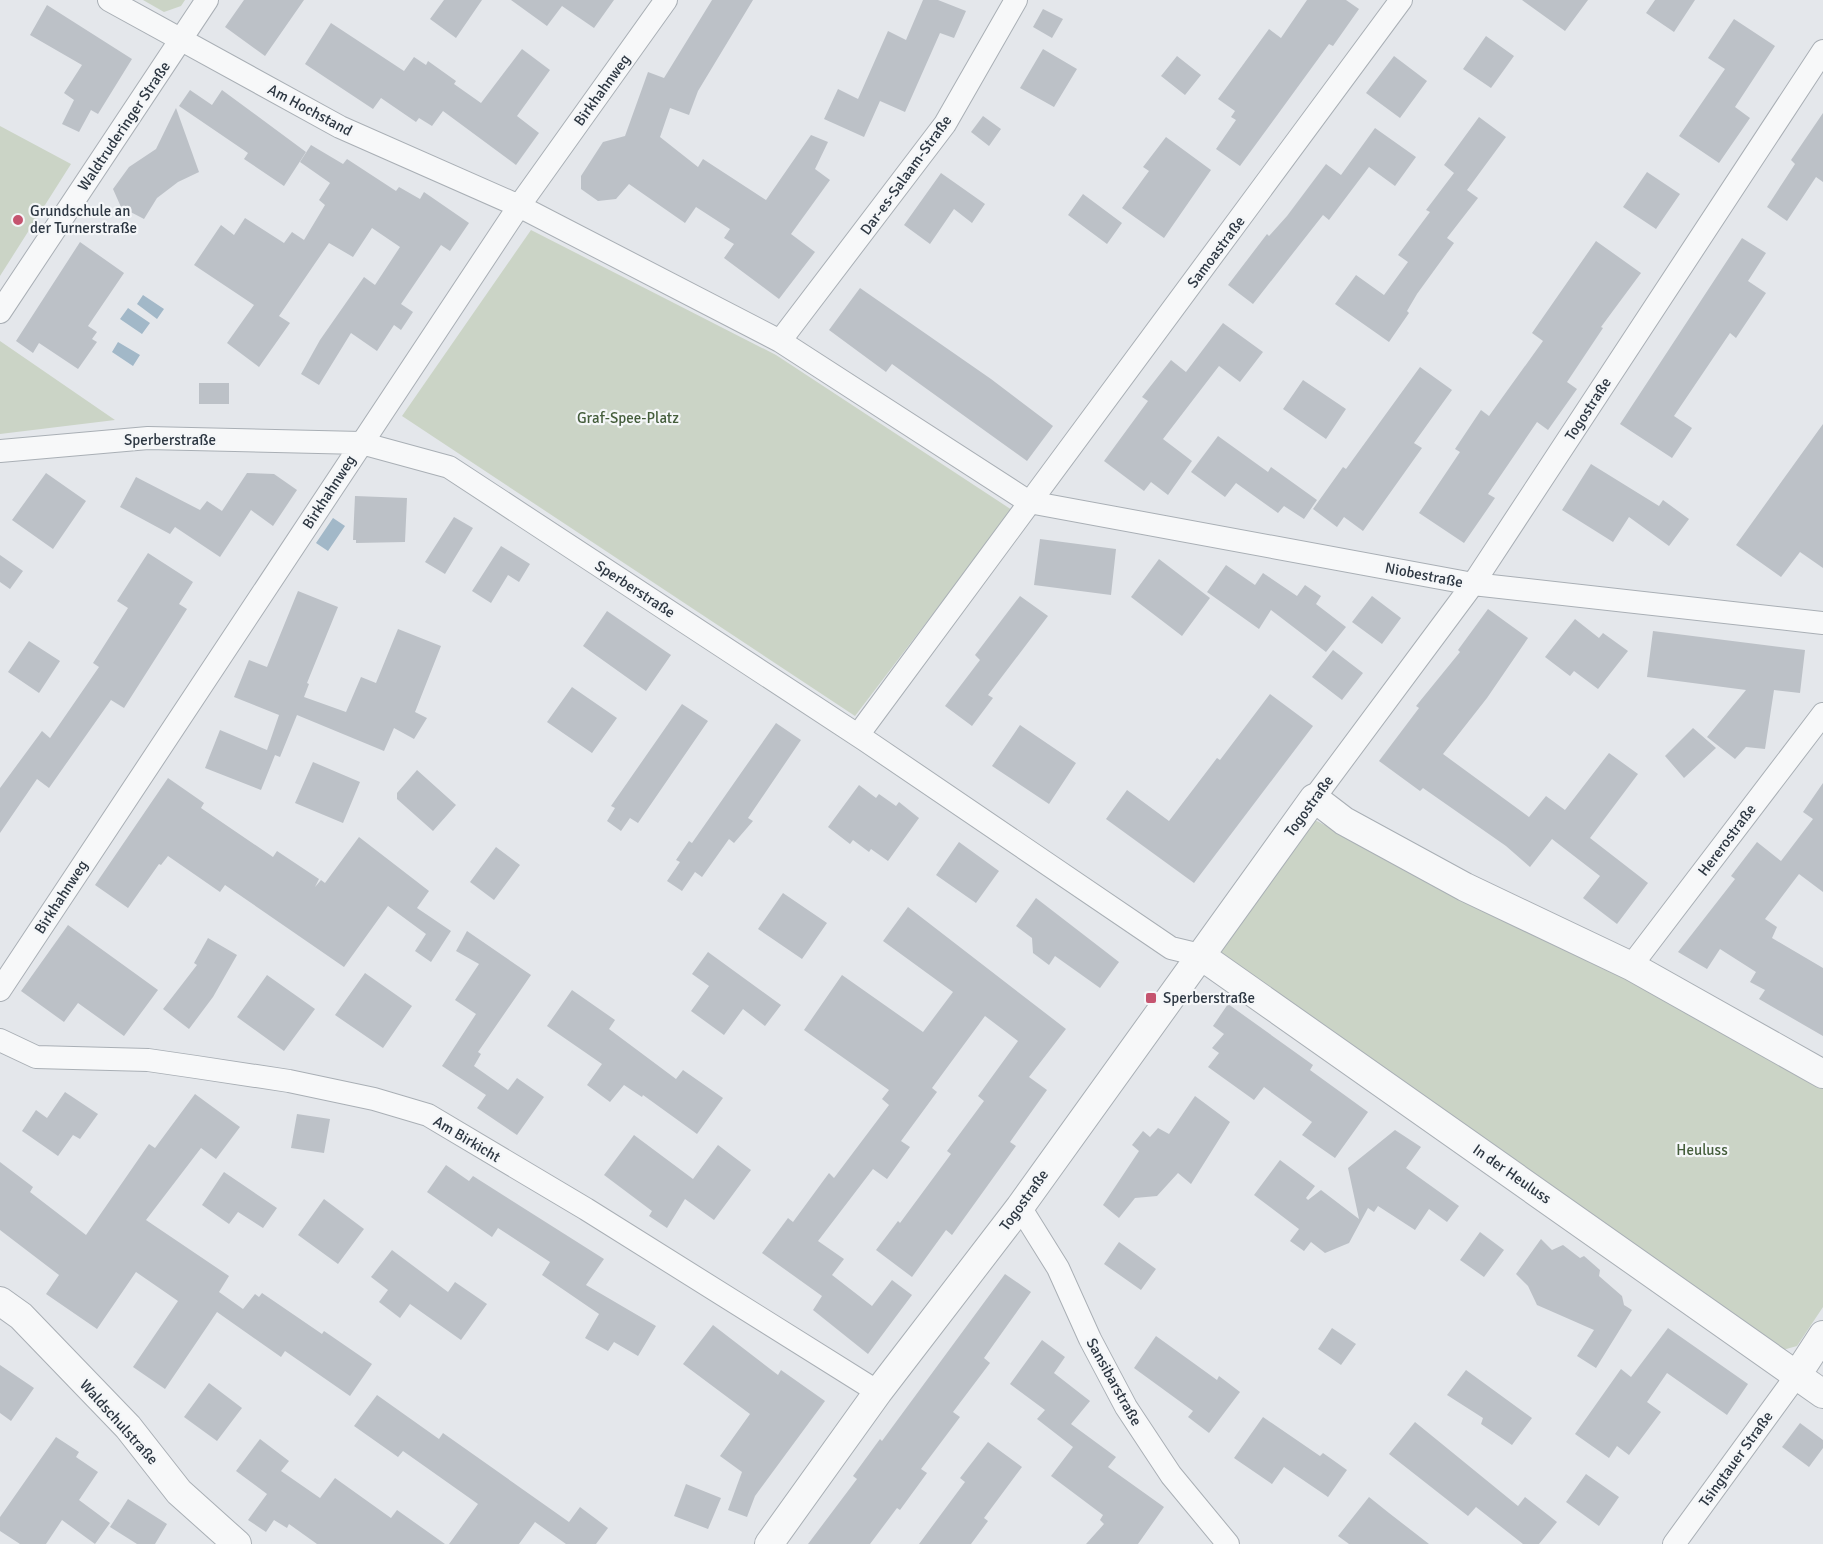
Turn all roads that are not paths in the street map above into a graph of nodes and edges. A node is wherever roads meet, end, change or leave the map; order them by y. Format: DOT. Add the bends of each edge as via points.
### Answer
graph roads {
  1 [pos="109,0"];
  2 [pos="207,0"];
  3 [pos="666,0"];
  4 [pos="1016,0"];
  5 [pos="1401,0"];
  6 [pos="181,41"];
  7 [pos="1823,51"];
  8 [pos="519,206"];
  9 [pos="0,312"];
  10 [pos="780,341"];
  11 [pos="361,443"];
  12 [pos="0,451"];
  13 [pos="1029,502"];
  14 [pos="1473,584"];
  15 [pos="1823,623"];
  16 [pos="1823,714"];
  17 [pos="858,735"];
  18 [pos="1314,798"];
  19 [pos="1200,955"];
  20 [pos="1631,966"];
  21 [pos="0,990"];
  22 [pos="0,1040"];
  23 [pos="1823,1074"];
  24 [pos="1020,1207"];
  25 [pos="0,1301"];
  26 [pos="1823,1335"];
  27 [pos="1797,1375"];
  28 [pos="878,1392"];
  29 [pos="1823,1394"];
  30 [pos="237,1544"];
  31 [pos="769,1544"];
  32 [pos="1228,1544"];
  33 [pos="1674,1544"];
  1 -- 6 [label="street, Am Hochstand"];
  2 -- 6 [label="street, Waldtruderinger Straße"];
  3 -- 8 [label="street, Birkhahnweg"];
  4 -- 10 [label="street, Dar-es-Salaam-Straße" via="945,124"];
  5 -- 13 [label="street, Samoastraße"];
  6 -- 8 [label="street, Am Hochstand" via="340,127"];
  6 -- 9 [label="street, Waldtruderinger Straße"];
  7 -- 14 [label="street, Togostraße"];
  8 -- 10 [label="street"];
  8 -- 11 [label="street, Birkhahnweg"];
  10 -- 13 [label="street"];
  11 -- 12 [label="street, Sperberstraße" via="148,438"];
  11 -- 17 [label="street, Sperberstraße" via="449,467"];
  11 -- 21 [label="street, Birkhahnweg"];
  13 -- 14 [label="street, Niobestraße"];
  13 -- 17 [label="street"];
  14 -- 15 [label="street, Niobestraße"];
  14 -- 18 [label="street, Togostraße"];
  16 -- 20 [label="street, Hererostraße"];
  17 -- 19 [label="street, Sperberstraße" via="1171,948"];
  18 -- 19 [label="street, Togostraße"];
  18 -- 20 [label="street" via="1344,821 1465,887"];
  19 -- 24 [label="street, Togostraße"];
  19 -- 27 [label="street, In der Heuluss"];
  20 -- 23 [label="street"];
  22 -- 28 [label="street, Am Birkicht" via="36,1057 148,1060 289,1081 428,1115"];
  24 -- 28 [label="street, Togostraße"];
  24 -- 32 [label="street, Sansibarstraße" via="1058,1268 1126,1407 1171,1475"];
  25 -- 30 [label="street, Waldschulstraße" via="21,1316 128,1427 179,1492"];
  26 -- 27 [label="street"];
  27 -- 29 [label="street, In der Heuluss"];
  27 -- 33 [label="street, Tsingtauer Straße"];
  28 -- 31 [label="street, Togostraße"];
}
